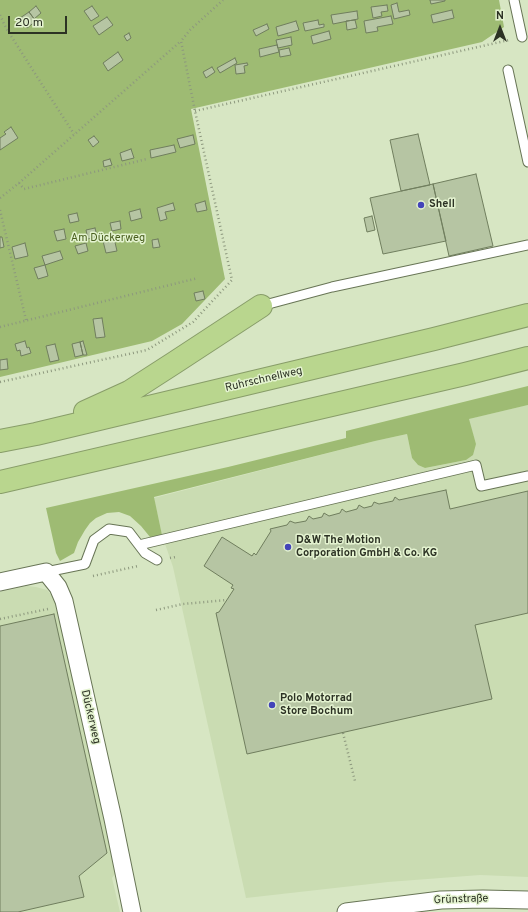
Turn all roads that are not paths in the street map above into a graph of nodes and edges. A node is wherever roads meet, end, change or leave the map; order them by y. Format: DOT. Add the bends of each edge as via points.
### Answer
graph roads {
  1 [pos="514,0"];
  2 [pos="522,37"];
  3 [pos="508,70"];
  4 [pos="528,162"];
  5 [pos="528,245"];
  6 [pos="261,306"];
  7 [pos="528,315"];
  8 [pos="528,358"];
  9 [pos="36,434"];
  10 [pos="0,441"];
  11 [pos="528,476"];
  12 [pos="5,482"];
  13 [pos="139,545"];
  14 [pos="156,560"];
  15 [pos="46,572"];
  16 [pos="0,582"];
  17 [pos="528,900"];
  18 [pos="132,912"];
  19 [pos="351,912"];
  1 -- 2 [label="lane"];
  3 -- 4 [label="lane"];
  5 -- 6 [label="lane" via="332,287"];
  6 -- 9 [label="highway" via="129,392"];
  7 -- 9 [label="highway, Ruhrschnellweg"];
  8 -- 12 [label="highway"];
  9 -- 10 [label="highway, Ruhrschnellweg"];
  11 -- 13 [label="lane" via="481,486 476,465"];
  13 -- 14 [label="lane"];
  13 -- 15 [label="lane" via="129,532 109,529 94,540 85,564"];
  15 -- 16 [label="street"];
  15 -- 18 [label="street, Dückerweg" via="58,587 64,601"];
  17 -- 19 [label="street, Grünstraße" via="441,900"];
}
